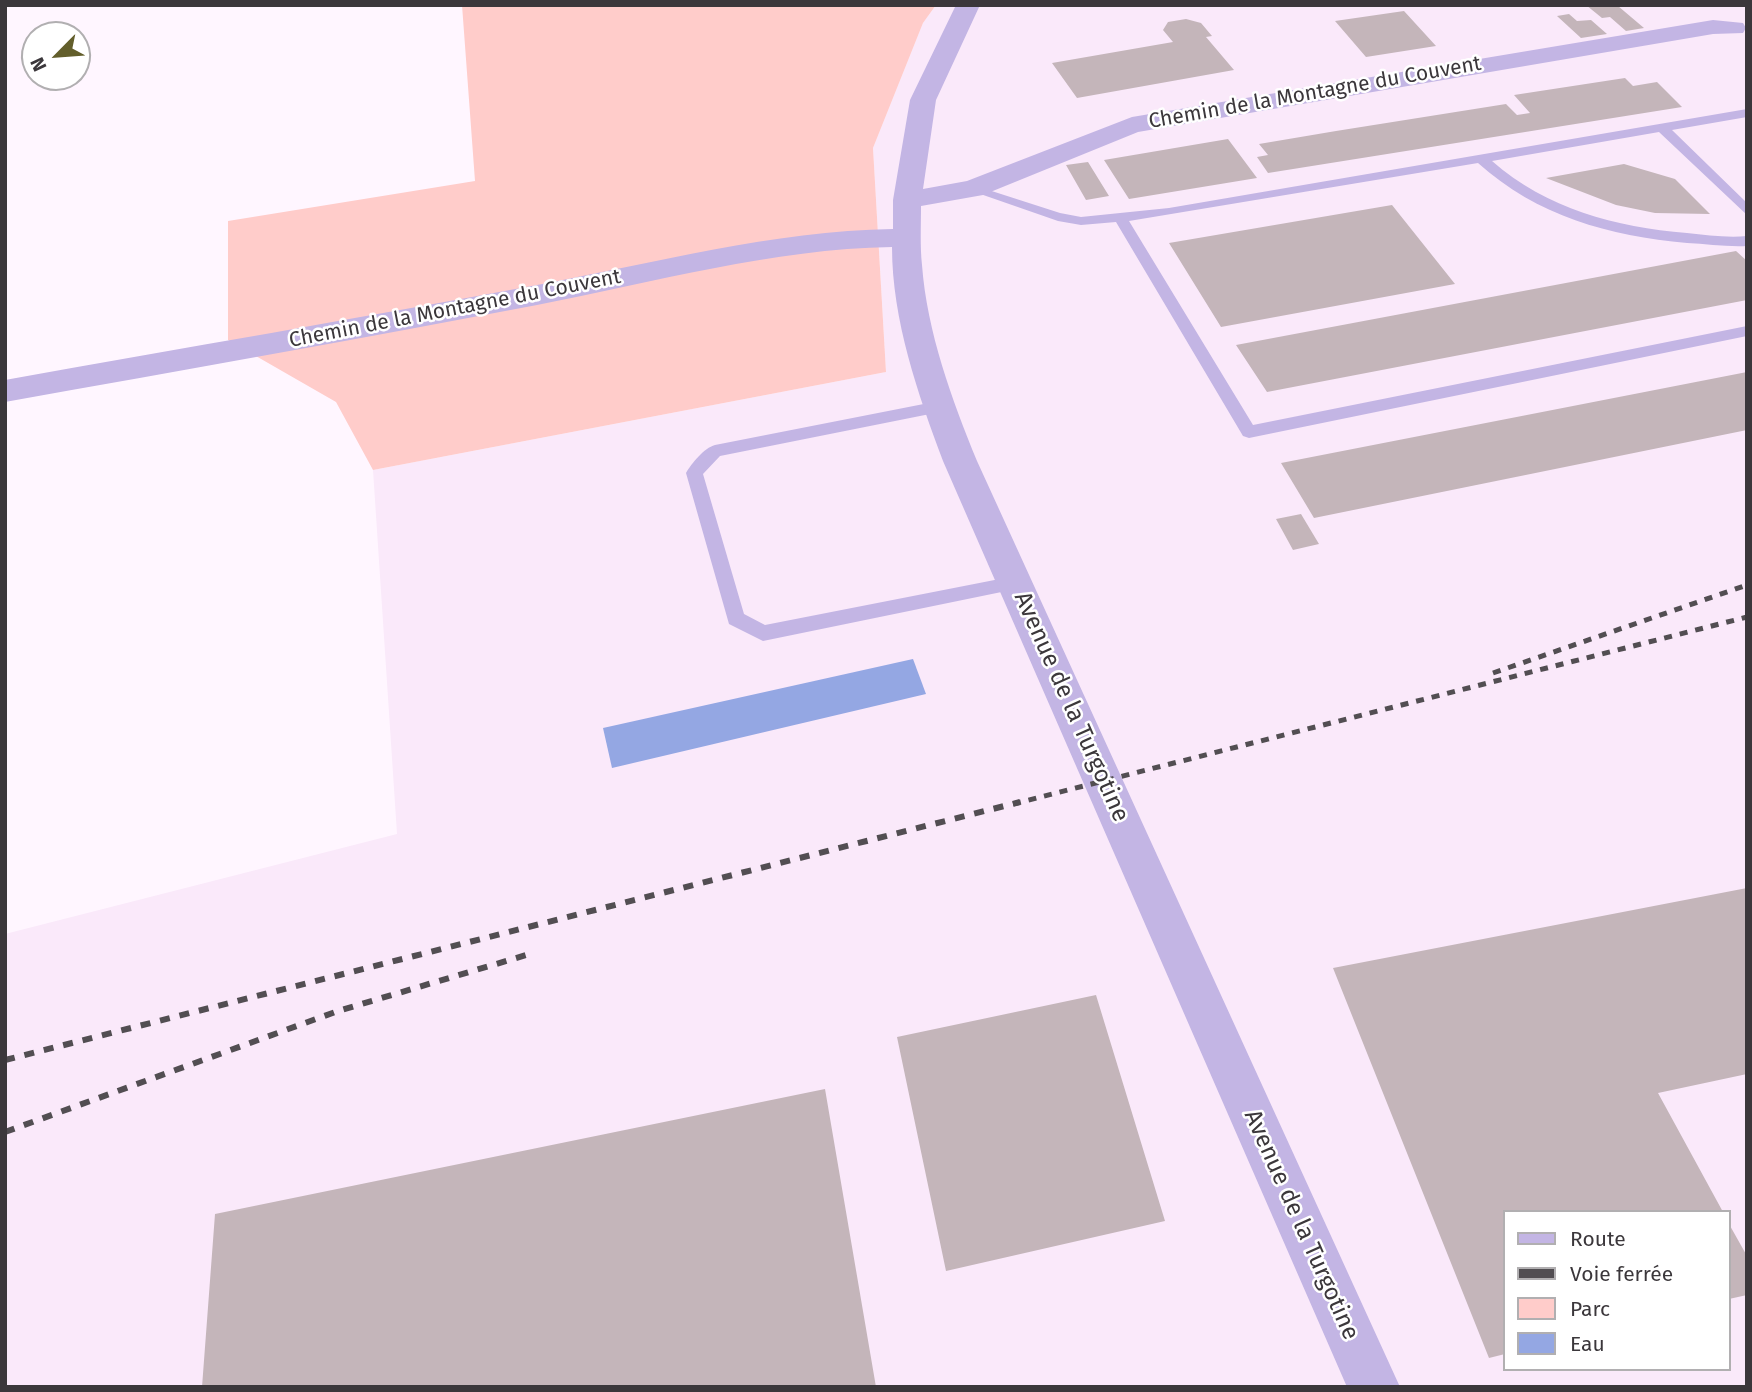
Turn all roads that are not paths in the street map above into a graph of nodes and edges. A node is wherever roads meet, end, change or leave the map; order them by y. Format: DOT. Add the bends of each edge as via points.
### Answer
graph roads {
  1 [pos="968,5"];
  2 [pos="1677,8"];
  3 [pos="1738,22"];
  4 [pos="1747,113"];
  5 [pos="1661,127"];
  6 [pos="1480,158"];
  7 [pos="973,189"];
  8 [pos="907,200"];
  9 [pos="1747,211"];
  10 [pos="1120,216"];
  11 [pos="906,238"];
  12 [pos="1747,240"];
  13 [pos="1747,331"];
  14 [pos="5,391"];
  15 [pos="939,407"];
  16 [pos="1014,583"];
  17 [pos="1374,1387"];
  1 -- 8 [label="street, Avenue de la Turgotine" via="923,100"];
  2 -- 3 [label="street"];
  3 -- 7 [label="street, Chemin de la Montagne du Couvent" via="1132,125"];
  4 -- 5 [label="lane"];
  5 -- 6 [label="lane"];
  5 -- 9 [label="lane"];
  6 -- 10 [label="lane" via="1169,212"];
  6 -- 12 [label="lane" via="1499,177 1548,207 1600,225 1660,236"];
  7 -- 8 [label="street, Chemin de la Montagne du Couvent"];
  7 -- 10 [label="lane" via="1058,217 1081,221"];
  8 -- 11 [label="street, Avenue de la Turgotine"];
  10 -- 13 [label="lane" via="1249,432"];
  11 -- 14 [label="street, Chemin de la Montagne du Couvent" via="836,239 784,246"];
  11 -- 15 [label="street, Avenue de la Turgotine" via="915,316"];
  15 -- 16 [label="street, Avenue de la Turgotine"];
  15 -- 16 [label="lane" via="715,452 694,472 736,619 763,633"];
  16 -- 17 [label="street, Avenue de la Turgotine"];
}
